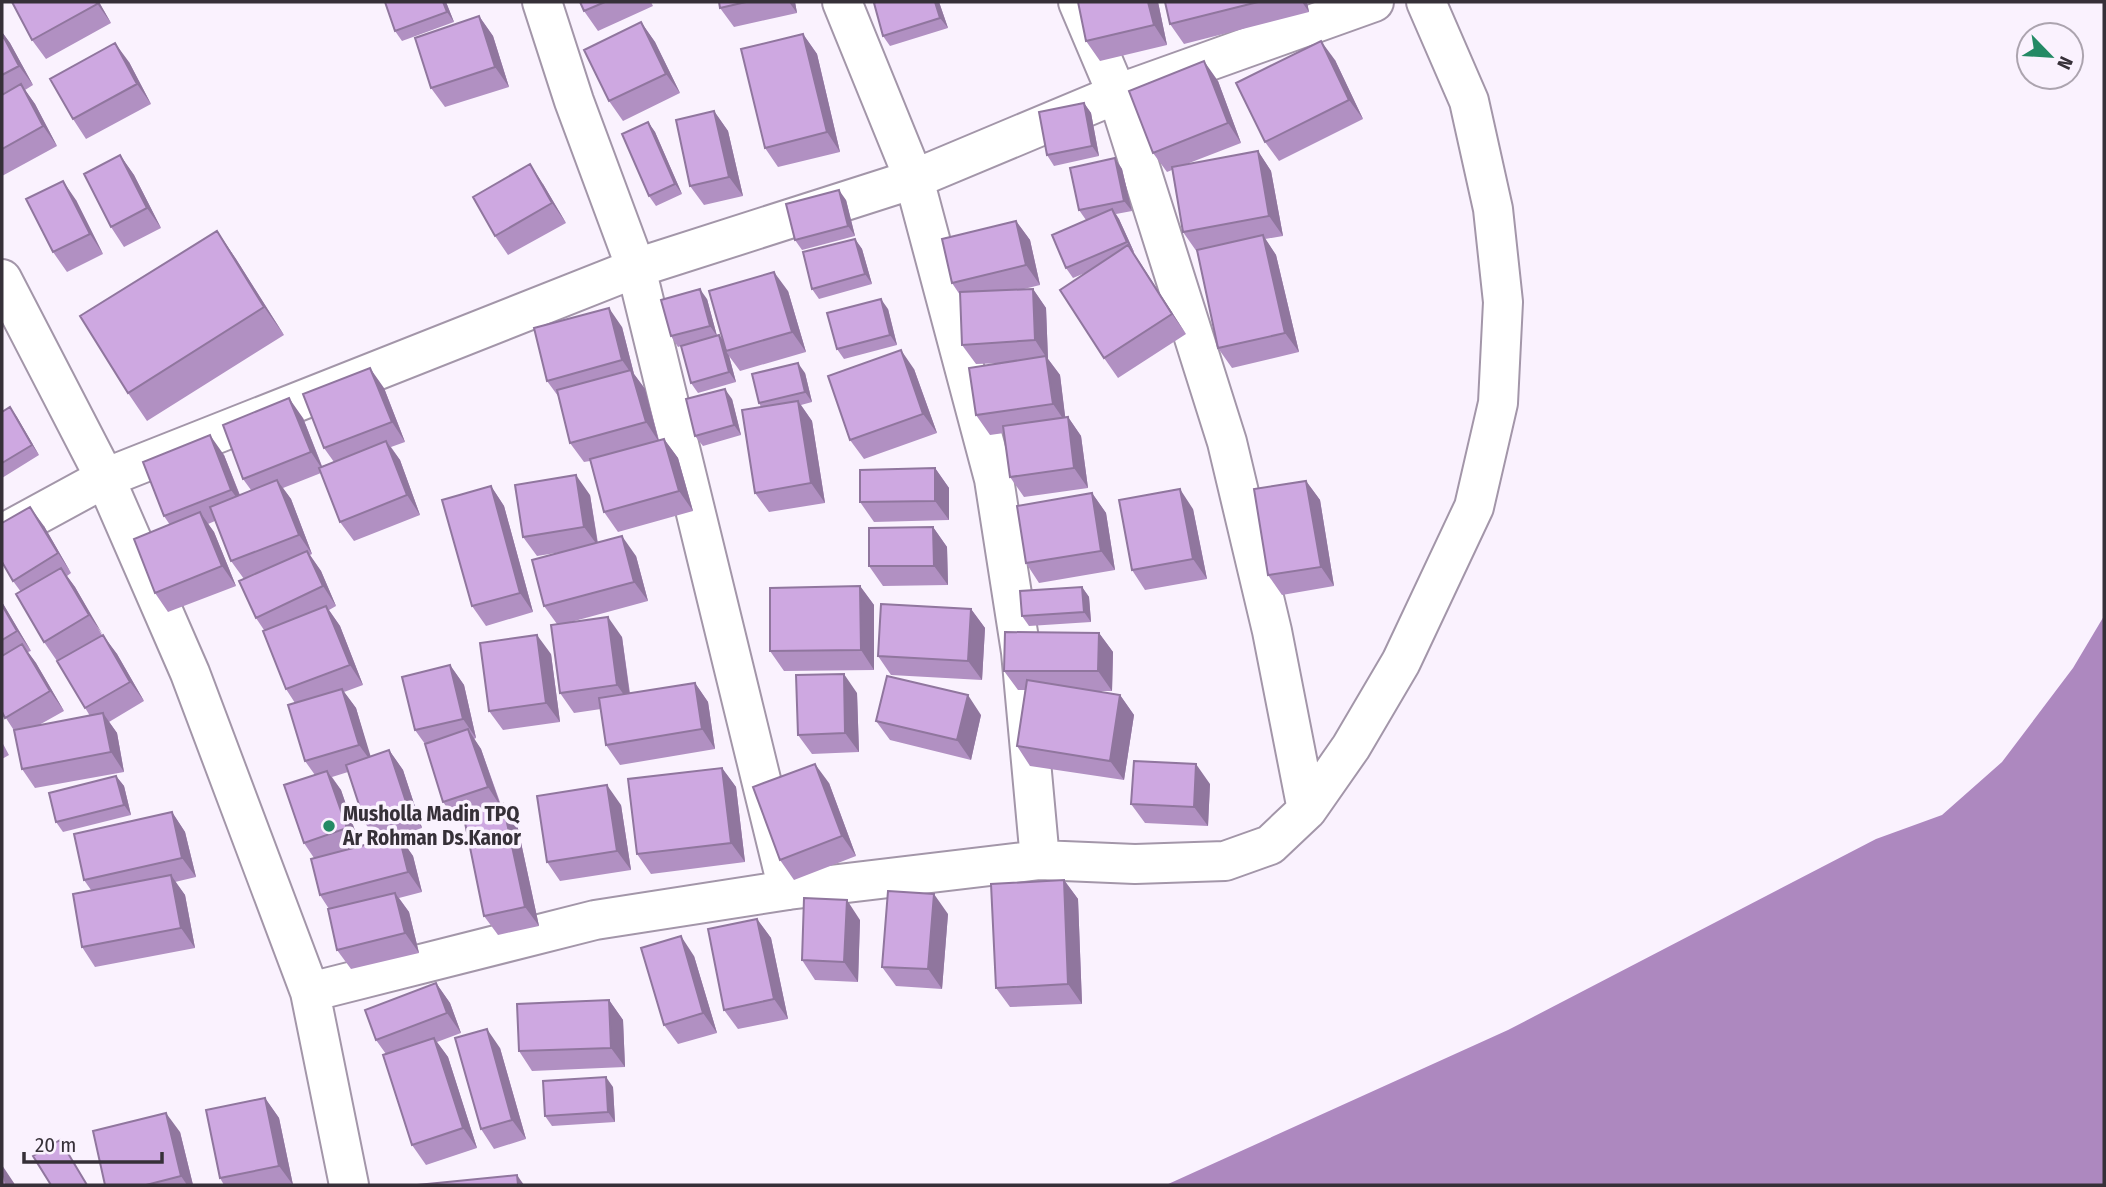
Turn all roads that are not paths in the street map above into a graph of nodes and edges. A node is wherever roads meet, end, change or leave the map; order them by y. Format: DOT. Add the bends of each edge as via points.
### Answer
graph roads {
  1 [pos="542,2"];
  2 [pos="842,2"];
  3 [pos="1078,2"];
  4 [pos="1374,2"];
  5 [pos="1426,2"];
  6 [pos="1117,94"];
  7 [pos="914,179"];
  8 [pos="636,268"];
  9 [pos="2,279"];
  10 [pos="105,478"];
  11 [pos="2,534"];
  12 [pos="1307,810"];
  13 [pos="1040,860"];
  14 [pos="788,890"];
  15 [pos="310,992"];
  16 [pos="349,1185"];
  1 -- 8 [label="street"];
  2 -- 7 [label="street"];
  3 -- 6 [label="street"];
  4 -- 6 [label="street"];
  5 -- 12 [label="street" via="1468,101 1493,209 1503,302 1498,403 1474,508 1401,662"];
  6 -- 7 [label="street"];
  6 -- 12 [label="street" via="1227,442 1272,631"];
  7 -- 8 [label="street"];
  7 -- 13 [label="street" via="994,479 1021,652"];
  8 -- 10 [label="street"];
  8 -- 14 [label="street"];
  9 -- 10 [label="street"];
  10 -- 11 [label="street"];
  10 -- 15 [label="street" via="190,673"];
  12 -- 13 [label="street" via="1270,845 1225,860 1135,864"];
  13 -- 14 [label="street"];
  14 -- 15 [label="street" via="595,920"];
  15 -- 16 [label="street"];
}
